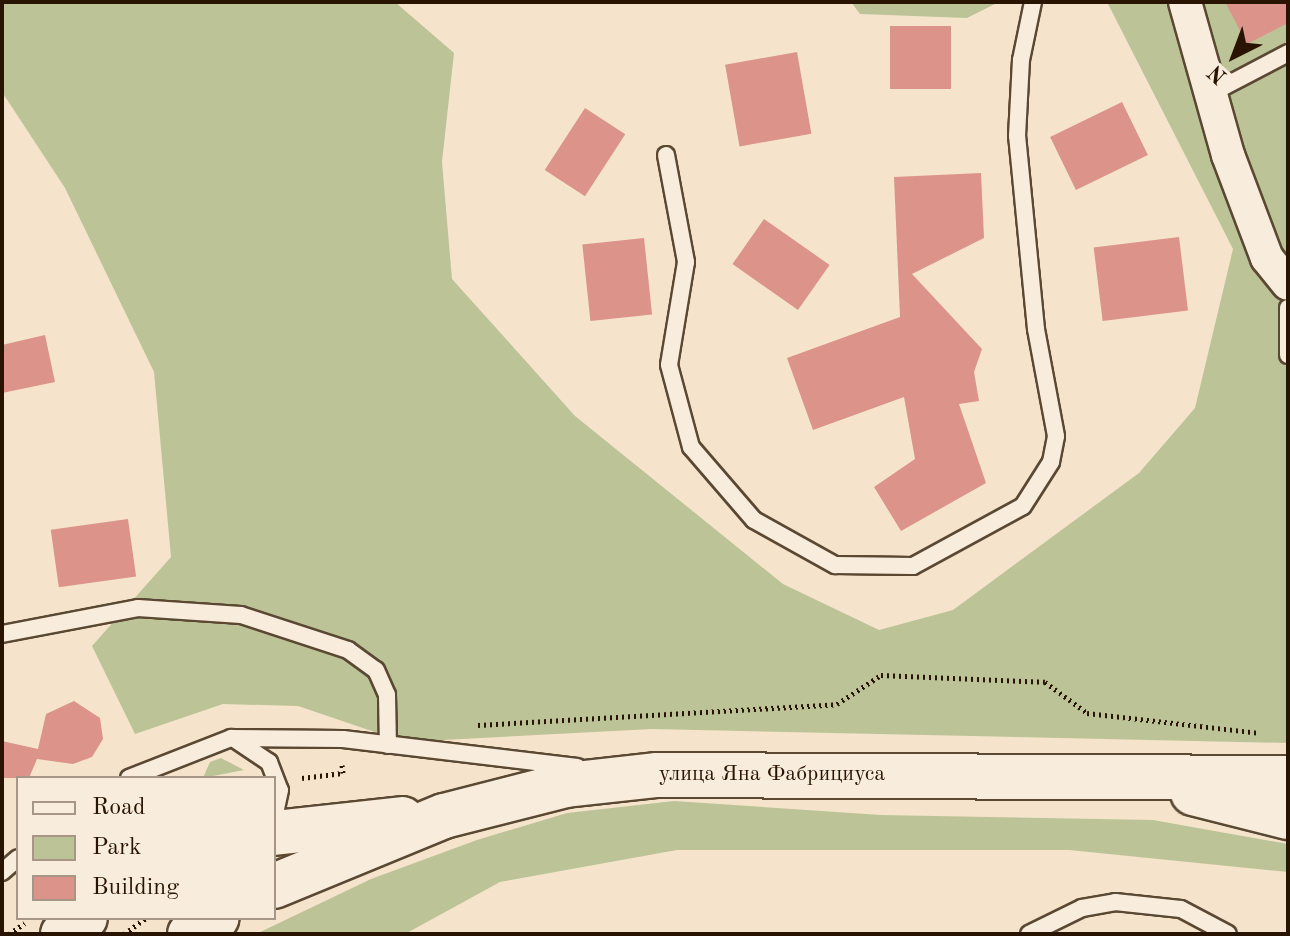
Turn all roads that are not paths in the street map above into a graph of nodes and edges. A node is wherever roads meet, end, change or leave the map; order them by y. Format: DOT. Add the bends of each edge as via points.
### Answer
graph roads {
  1 [pos="1033,2"];
  2 [pos="1185,2"];
  3 [pos="1288,53"];
  4 [pos="1210,94"];
  5 [pos="666,155"];
  6 [pos="1288,284"];
  7 [pos="1288,308"];
  8 [pos="1288,355"];
  9 [pos="2,634"];
  10 [pos="231,738"];
  11 [pos="388,745"];
  12 [pos="1117,774"];
  13 [pos="657,775"];
  14 [pos="134,776"];
  15 [pos="274,776"];
  16 [pos="1288,778"];
  17 [pos="276,780"];
  18 [pos="276,809"];
  19 [pos="444,816"];
  20 [pos="1288,817"];
  21 [pos="276,833"];
  22 [pos="276,885"];
  23 [pos="82,920"];
  24 [pos="214,920"];
  25 [pos="63,934"];
  26 [pos="190,934"];
  27 [pos="1029,934"];
  28 [pos="1228,934"];
  1 -- 5 [label="lane" via="1021,60 1017,136 1034,314 1056,436 1051,462 1023,506 913,566 835,565 754,520 691,447 669,365 686,262"];
  2 -- 4 [label="street"];
  3 -- 4 [label="lane"];
  4 -- 6 [label="street" via="1267,258"];
  7 -- 8 [label="lane"];
  9 -- 11 [label="lane" via="138,608 241,615 348,650 376,670 387,695"];
  10 -- 11 [label="lane"];
  10 -- 14 [label="lane"];
  10 -- 15 [label="lane" via="269,762"];
  11 -- 13 [label="lane"];
  12 -- 13 [label="main road, улица Яна Фабрициуса"];
  12 -- 16 [label="main road, улица Яна Фабрициуса"];
  12 -- 20 [label="main road"];
  13 -- 19 [label="main road, улица Яна Фабрициуса" via="566,785"];
  17 -- 18 [label="lane"];
  19 -- 21 [label="main road"];
  19 -- 22 [label="main road, улица Яна Фабрициуса"];
  23 -- 25 [label="main road"];
  24 -- 26 [label="main road"];
  27 -- 28 [label="lane" via="1082,908 1115,902 1181,909"];
}
